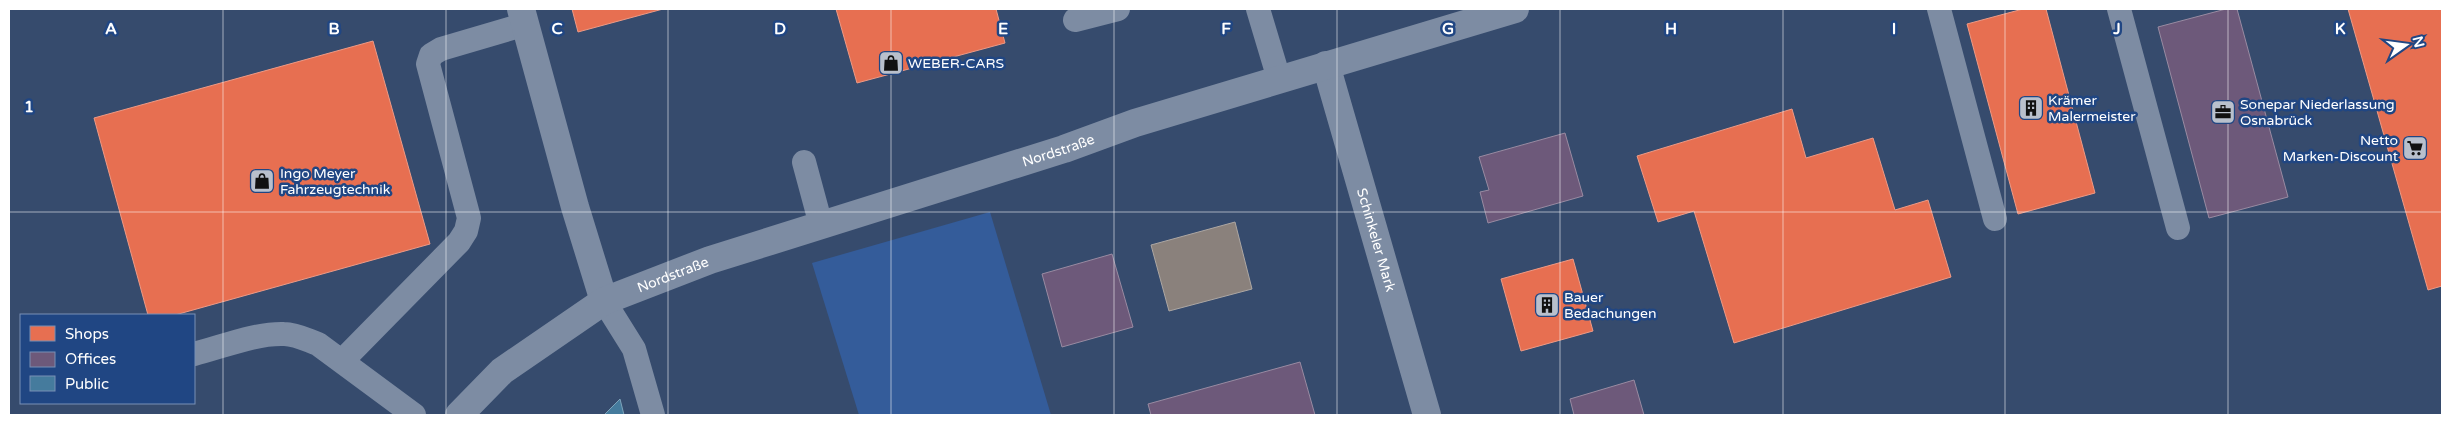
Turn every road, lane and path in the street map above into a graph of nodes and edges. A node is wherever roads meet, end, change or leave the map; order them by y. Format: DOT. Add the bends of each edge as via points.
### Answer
graph roads {
  1 [pos="1118,9"];
  2 [pos="1258,9"];
  3 [pos="1515,9"];
  4 [pos="1939,9"];
  5 [pos="2119,9"];
  6 [pos="524,16"];
  7 [pos="1075,20"];
  8 [pos="1326,65"];
  9 [pos="1279,79"];
  10 [pos="804,162"];
  11 [pos="1995,218"];
  12 [pos="821,225"];
  13 [pos="2178,228"];
  14 [pos="604,301"];
  15 [pos="195,354"];
  16 [pos="342,361"];
  17 [pos="414,415"];
  18 [pos="459,415"];
  19 [pos="653,415"];
  20 [pos="1427,415"];
  1 -- 7 [label="lane"];
  2 -- 9 [label="lane"];
  3 -- 8 [label="street, Nordstraße"];
  4 -- 11 [label="lane"];
  5 -- 13 [label="lane"];
  6 -- 14 [label="street" via="575,207"];
  6 -- 16 [label="lane" via="431,55 428,64 470,218 459,242"];
  8 -- 9 [label="street, Nordstraße"];
  8 -- 20 [label="street, Schinkeler Mark"];
  9 -- 12 [label="street, Nordstraße"];
  10 -- 12 [label="lane"];
  12 -- 14 [label="street, Nordstraße" via="710,260"];
  14 -- 18 [label="street, Nordstraße" via="502,371"];
  14 -- 19 [label="lane" via="634,349"];
  15 -- 16 [label="lane" via="262,336 285,334 318,344"];
  16 -- 17 [label="lane"];
}
